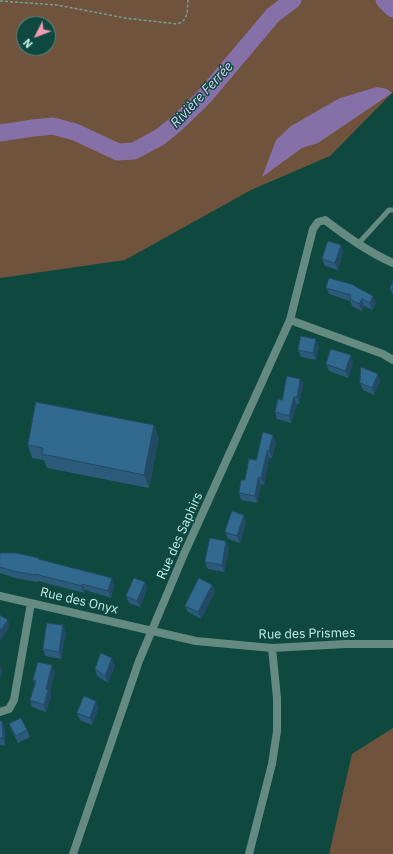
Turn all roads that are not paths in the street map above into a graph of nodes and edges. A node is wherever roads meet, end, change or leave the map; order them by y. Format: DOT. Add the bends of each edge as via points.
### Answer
graph roads {
  1 [pos="393,210"];
  2 [pos="357,244"];
  3 [pos="393,263"];
  4 [pos="290,320"];
  5 [pos="393,360"];
  6 [pos="0,596"];
  7 [pos="31,603"];
  8 [pos="152,631"];
  9 [pos="393,644"];
  10 [pos="272,648"];
  11 [pos="0,712"];
  12 [pos="73,854"];
  13 [pos="249,854"];
  1 -- 2 [label="lane" via="389,210"];
  2 -- 3 [label="street"];
  2 -- 4 [label="street, Rue des Saphirs" via="326,220 318,222 313,229"];
  4 -- 5 [label="street"];
  4 -- 8 [label="street, Rue des Saphirs"];
  6 -- 7 [label="street, Rue des Onyx"];
  7 -- 8 [label="street, Rue des Onyx"];
  7 -- 11 [label="street" via="14,700 9,709"];
  8 -- 10 [label="street, Rue des Prismes" via="196,641"];
  8 -- 12 [label="street, Rue des Saphirs" via="139,661"];
  9 -- 10 [label="street, Rue des Prismes"];
  10 -- 13 [label="street" via="278,731"];
}
